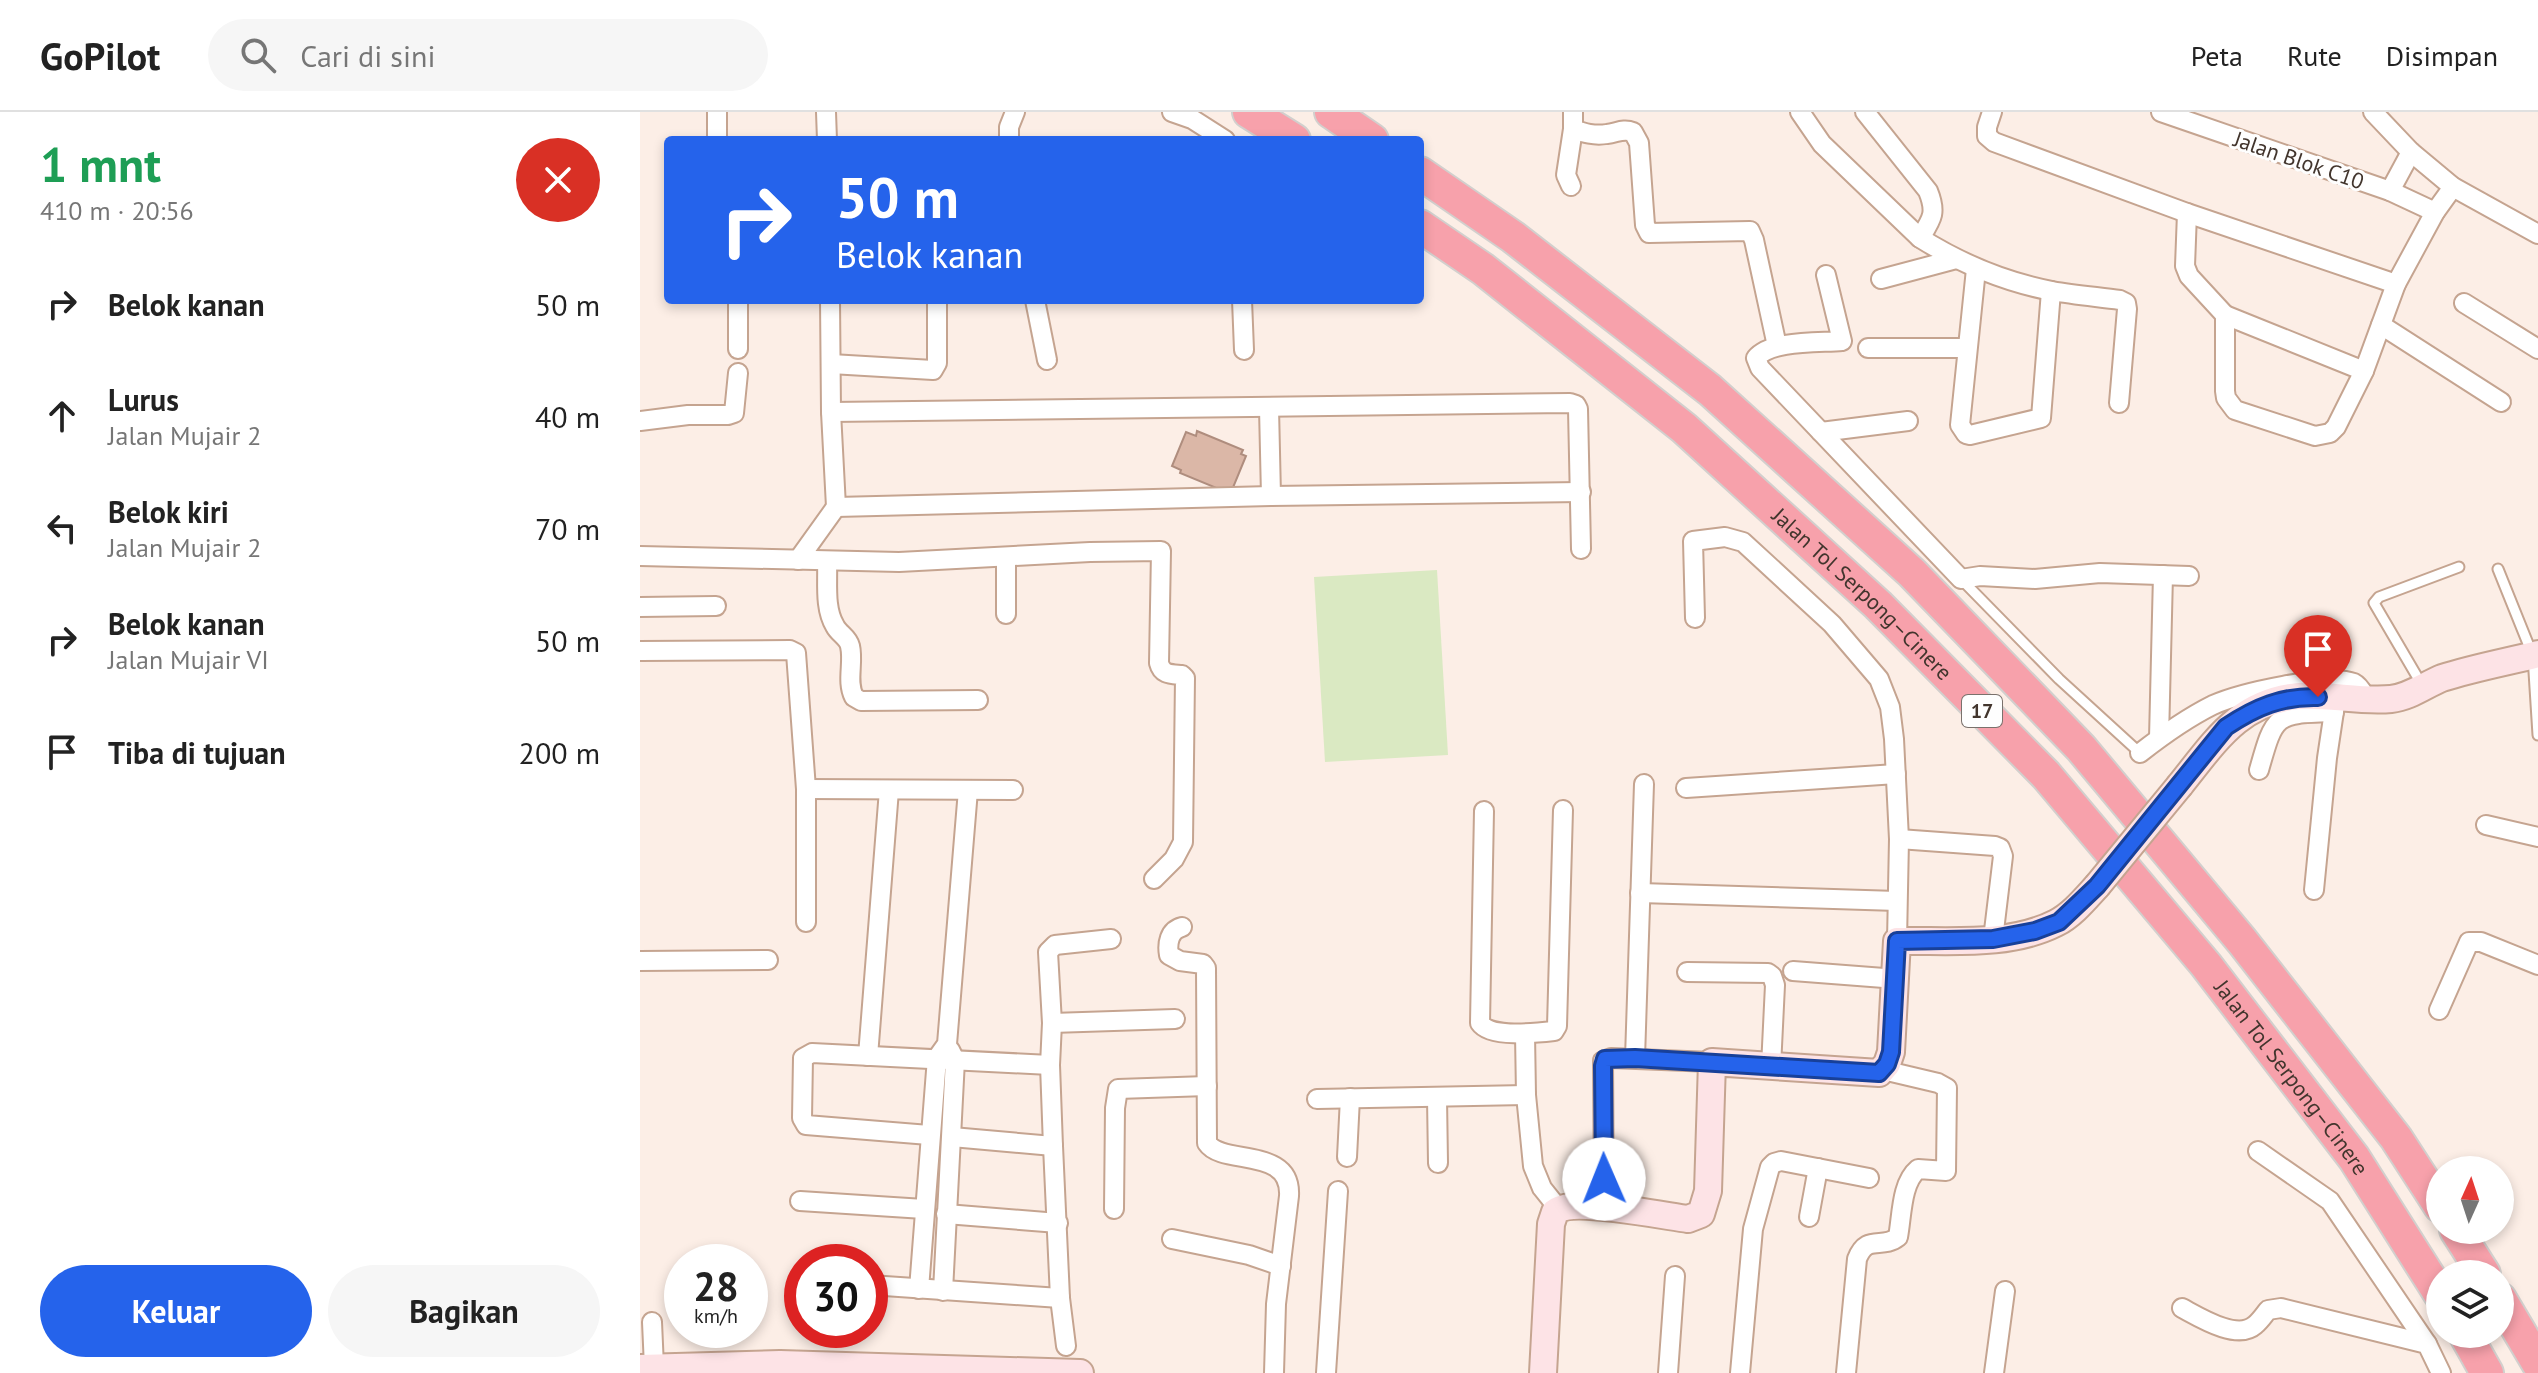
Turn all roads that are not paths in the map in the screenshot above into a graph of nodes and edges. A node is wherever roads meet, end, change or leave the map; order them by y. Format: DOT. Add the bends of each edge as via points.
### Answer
graph roads {
  1 [pos="717,112"];
  2 [pos="826,112"];
  3 [pos="1015,112"];
  4 [pos="1172,112"];
  5 [pos="1249,112"];
  6 [pos="1331,112"];
  7 [pos="1800,112"];
  8 [pos="1865,112"];
  9 [pos="1992,112"];
  10 [pos="2161,112"];
  11 [pos="2373,112"];
  12 [pos="1573,121"];
  13 [pos="717,136"];
  14 [pos="827,136"];
  15 [pos="1009,136"];
  16 [pos="1219,136"];
  17 [pos="1288,136"];
  18 [pos="1366,136"];
  19 [pos="2411,152"];
  20 [pos="1424,176"];
  21 [pos="1571,186"];
  22 [pos="2453,187"];
  23 [pos="2390,191"];
  24 [pos="2435,212"];
  25 [pos="2187,213"];
  26 [pos="1424,229"];
  27 [pos="2538,234"];
  28 [pos="1920,238"];
  29 [pos="1956,259"];
  30 [pos="1976,269"];
  31 [pos="1826,275"];
  32 [pos="1881,279"];
  33 [pos="2396,284"];
  34 [pos="2051,291"];
  35 [pos="2464,303"];
  36 [pos="738,304"];
  37 [pos="830,304"];
  38 [pos="937,304"];
  39 [pos="1036,304"];
  40 [pos="1242,304"];
  41 [pos="2225,315"];
  42 [pos="2381,325"];
  43 [pos="1777,346"];
  44 [pos="1868,348"];
  45 [pos="1967,348"];
  46 [pos="738,349"];
  47 [pos="2538,349"];
  48 [pos="1244,350"];
  49 [pos="1047,360"];
  50 [pos="831,364"];
  51 [pos="2364,371"];
  52 [pos="738,373"];
  53 [pos="2501,402"];
  54 [pos="2119,403"];
  55 [pos="1269,408"];
  56 [pos="831,412"];
  57 [pos="640,421"];
  58 [pos="1908,421"];
  59 [pos="1821,432"];
  60 [pos="1581,492"];
  61 [pos="1271,496"];
  62 [pos="836,507"];
  63 [pos="1581,549"];
  64 [pos="640,556"];
  65 [pos="1006,558"];
  66 [pos="798,560"];
  67 [pos="827,562"];
  68 [pos="2459,567"];
  69 [pos="2498,569"];
  70 [pos="2163,575"];
  71 [pos="2189,576"];
  72 [pos="1961,579"];
  73 [pos="716,606"];
  74 [pos="640,607"];
  75 [pos="1006,614"];
  76 [pos="1695,618"];
  77 [pos="640,651"];
  78 [pos="2536,655"];
  79 [pos="2397,695"];
  80 [pos="978,700"];
  81 [pos="2335,705"];
  82 [pos="2538,735"];
  83 [pos="2159,738"];
  84 [pos="2140,753"];
  85 [pos="2259,770"];
  86 [pos="1896,774"];
  87 [pos="1644,784"];
  88 [pos="1686,788"];
  89 [pos="806,789"];
  90 [pos="889,790"];
  91 [pos="968,790"];
  92 [pos="1013,790"];
  93 [pos="1563,810"];
  94 [pos="1484,811"];
  95 [pos="2486,825"];
  96 [pos="2538,837"];
  97 [pos="1899,839"];
  98 [pos="1154,879"];
  99 [pos="2314,890"];
  100 [pos="1640,893"];
  101 [pos="1897,901"];
  102 [pos="806,922"];
  103 [pos="1182,927"];
  104 [pos="1111,939"];
  105 [pos="1993,939"];
  106 [pos="1897,941"];
  107 [pos="768,960"];
  108 [pos="640,961"];
  109 [pos="2538,965"];
  110 [pos="1793,971"];
  111 [pos="1687,972"];
  112 [pos="1897,979"];
  113 [pos="2439,1010"];
  114 [pos="1175,1019"];
  115 [pos="1052,1023"];
  116 [pos="1525,1034"];
  117 [pos="946,1054"];
  118 [pos="868,1056"];
  119 [pos="1635,1058"];
  120 [pos="1712,1062"];
  121 [pos="1050,1065"];
  122 [pos="1771,1067"];
  123 [pos="1883,1070"];
  124 [pos="1207,1086"];
  125 [pos="1526,1095"];
  126 [pos="1350,1098"];
  127 [pos="1437,1098"];
  128 [pos="1317,1099"];
  129 [pos="929,1135"];
  130 [pos="952,1137"];
  131 [pos="1053,1146"];
  132 [pos="2258,1151"];
  133 [pos="1347,1157"];
  134 [pos="1438,1163"];
  135 [pos="1818,1168"];
  136 [pos="1869,1178"];
  137 [pos="2426,1184"];
  138 [pos="1338,1191"];
  139 [pos="800,1201"];
  140 [pos="1604,1207"];
  141 [pos="1558,1208"];
  142 [pos="924,1209"];
  143 [pos="1114,1209"];
  144 [pos="946,1214"];
  145 [pos="1809,1217"];
  146 [pos="1058,1223"];
  147 [pos="1172,1239"];
  148 [pos="1281,1266"];
  149 [pos="2426,1272"];
  150 [pos="1675,1276"];
  151 [pos="888,1286"];
  152 [pos="919,1289"];
  153 [pos="943,1291"];
  154 [pos="2005,1291"];
  155 [pos="1060,1298"];
  156 [pos="2182,1308"];
  157 [pos="652,1322"];
  158 [pos="2514,1323"];
  159 [pos="2426,1343"];
  160 [pos="2426,1344"];
  161 [pos="1066,1346"];
  162 [pos="2429,1348"];
  163 [pos="2473,1348"];
  164 [pos="2538,1363"];
  165 [pos="647,1368"];
  166 [pos="780,1369"];
  167 [pos="954,1371"];
  168 [pos="1080,1373"];
  169 [pos="1274,1373"];
  170 [pos="1326,1373"];
  171 [pos="1543,1373"];
  172 [pos="1668,1373"];
  173 [pos="1740,1373"];
  174 [pos="1846,1373"];
  175 [pos="1994,1373"];
  176 [pos="2441,1373"];
  177 [pos="2487,1373"];
  1 -- 13 [label="street"];
  2 -- 14 [label="street"];
  3 -- 15 [label="street"];
  4 -- 16 [label="street"];
  5 -- 17 [label="highway"];
  6 -- 18 [label="highway"];
  7 -- 28 [label="street" via="1822,144"];
  8 -- 28 [label="street" via="1928,191 1932,219"];
  9 -- 25 [label="street" via="1987,136 1994,142"];
  10 -- 23 [label="street, Jalan Blok C10"];
  11 -- 19 [label="street"];
  12 -- 21 [label="street" via="1566,175"];
  12 -- 43 [label="street" via="1591,135 1633,132 1639,143 1649,233 1750,231"];
  19 -- 22 [label="street"];
  19 -- 23 [label="street"];
  20 -- 137 [label="highway, Jalan Tol Serpong–Cinere / 17" via="1513,237 1710,390 1912,573 2081,748 2242,941 2396,1138"];
  22 -- 24 [label="street"];
  22 -- 27 [label="street"];
  23 -- 24 [label="street, Jalan Blok C10"];
  24 -- 33 [label="street"];
  25 -- 33 [label="street"];
  25 -- 41 [label="street" via="2185,266"];
  26 -- 149 [label="highway, Jalan Tol Serpong–Cinere / 17" via="1684,428 1878,605 2046,775 2206,965 2344,1146"];
  28 -- 29 [label="street"];
  29 -- 30 [label="street"];
  29 -- 32 [label="street"];
  30 -- 34 [label="street"];
  30 -- 45 [label="street"];
  31 -- 43 [label="street" via="1842,341"];
  33 -- 42 [label="street"];
  34 -- 45 [label="street" via="2041,418 1970,435 1963,432"];
  34 -- 54 [label="street" via="2126,303"];
  35 -- 47 [label="street"];
  36 -- 46 [label="street"];
  37 -- 50 [label="street"];
  38 -- 50 [label="street" via="933,370"];
  39 -- 49 [label="street"];
  40 -- 48 [label="street"];
  41 -- 51 [label="street"];
  41 -- 51 [label="street" via="2225,391 2235,410 2322,436 2336,427"];
  42 -- 51 [label="street"];
  42 -- 53 [label="street"];
  43 -- 59 [label="street" via="1756,358 1760,368"];
  44 -- 45 [label="street"];
  50 -- 56 [label="street"];
  52 -- 57 [label="street" via="734,413"];
  55 -- 56 [label="street"];
  55 -- 60 [label="street" via="1574,404"];
  55 -- 61 [label="street"];
  56 -- 62 [label="street"];
  58 -- 59 [label="street"];
  59 -- 72 [label="street"];
  60 -- 61 [label="street"];
  60 -- 63 [label="street"];
  61 -- 62 [label="street"];
  62 -- 66 [label="street"];
  64 -- 66 [label="street"];
  65 -- 67 [label="street"];
  65 -- 75 [label="street"];
  65 -- 98 [label="street" via="1161,551 1159,663 1168,674 1185,678 1183,842"];
  66 -- 67 [label="street"];
  67 -- 80 [label="street" via="829,607 835,627 851,646 854,697"];
  68 -- 79 [label="lane" via="2374,603"];
  69 -- 78 [label="lane"];
  70 -- 71 [label="street"];
  70 -- 72 [label="street"];
  70 -- 83 [label="street"];
  72 -- 84 [label="lane"];
  73 -- 74 [label="street"];
  76 -- 86 [label="street" via="1693,541 1725,537 1743,542 1832,624 1879,679 1890,707"];
  77 -- 89 [label="street" via="796,653"];
  78 -- 79 [label="street"];
  78 -- 82 [label="lane"];
  79 -- 81 [label="street"];
  79 -- 83 [label="street" via="2354,683 2294,682 2215,704"];
  81 -- 85 [label="street" via="2284,716 2271,729"];
  81 -- 99 [label="street"];
  81 -- 105 [label="street, bridge" via="2299,696 2270,702 2226,727 2097,886 2059,922"];
  83 -- 84 [label="street"];
  86 -- 88 [label="street"];
  86 -- 97 [label="street"];
  87 -- 100 [label="street"];
  89 -- 90 [label="street"];
  89 -- 102 [label="street"];
  90 -- 91 [label="street"];
  90 -- 118 [label="street"];
  91 -- 92 [label="street"];
  91 -- 117 [label="street"];
  93 -- 116 [label="street" via="1557,1026 1554,1031"];
  94 -- 116 [label="street" via="1480,1023 1487,1030"];
  95 -- 96 [label="street"];
  97 -- 101 [label="street"];
  97 -- 105 [label="street" via="2000,848"];
  100 -- 101 [label="street"];
  100 -- 119 [label="street"];
  101 -- 106 [label="street"];
  103 -- 124 [label="street" via="1171,934 1169,955 1206,968"];
  104 -- 115 [label="street" via="1050,947"];
  105 -- 106 [label="street"];
  106 -- 112 [label="street"];
  107 -- 108 [label="street"];
  109 -- 113 [label="street" via="2469,942"];
  110 -- 112 [label="street"];
  111 -- 122 [label="street" via="1771,975"];
  112 -- 123 [label="street" via="1891,1052"];
  114 -- 115 [label="street"];
  115 -- 121 [label="street"];
  116 -- 125 [label="street"];
  117 -- 118 [label="street"];
  117 -- 121 [label="street"];
  117 -- 129 [label="street"];
  117 -- 130 [label="street"];
  118 -- 129 [label="street" via="804,1055 803,1122 809,1127"];
  119 -- 120 [label="street"];
  119 -- 140 [label="street" via="1603,1061"];
  120 -- 122 [label="street"];
  120 -- 140 [label="street" via="1708,1191 1701,1214 1688,1219"];
  121 -- 131 [label="street"];
  122 -- 123 [label="street" via="1873,1074"];
  123 -- 174 [label="street" via="1947,1088 1946,1171 1918,1169 1911,1175 1898,1237 1861,1249"];
  124 -- 143 [label="street" via="1118,1089"];
  124 -- 148 [label="street" via="1210,1149 1274,1167 1288,1180"];
  125 -- 127 [label="street"];
  125 -- 141 [label="street" via="1533,1166"];
  126 -- 127 [label="street"];
  126 -- 128 [label="street"];
  126 -- 133 [label="street"];
  127 -- 134 [label="street"];
  129 -- 142 [label="street"];
  130 -- 131 [label="street"];
  130 -- 144 [label="street"];
  131 -- 146 [label="street"];
  132 -- 159 [label="street" via="2330,1201"];
  135 -- 136 [label="street"];
  135 -- 145 [label="street"];
  135 -- 173 [label="street" via="1781,1161 1770,1167 1753,1229"];
  138 -- 170 [label="street"];
  139 -- 142 [label="street"];
  140 -- 141 [label="street"];
  141 -- 171 [label="street" via="1551,1224"];
  142 -- 152 [label="street"];
  144 -- 146 [label="street"];
  144 -- 153 [label="street"];
  146 -- 155 [label="street"];
  147 -- 148 [label="street"];
  148 -- 169 [label="street"];
  150 -- 172 [label="street"];
  151 -- 152 [label="street"];
  152 -- 153 [label="street"];
  153 -- 155 [label="street"];
  154 -- 175 [label="street"];
  155 -- 161 [label="street"];
  156 -- 160 [label="street" via="2236,1330 2247,1330 2268,1310 2281,1308"];
  157 -- 165 [label="street"];
  158 -- 164 [label="highway"];
  162 -- 176 [label="street"];
  163 -- 177 [label="highway"];
  165 -- 166 [label="street"];
  166 -- 167 [label="street"];
  167 -- 168 [label="street"];
}
